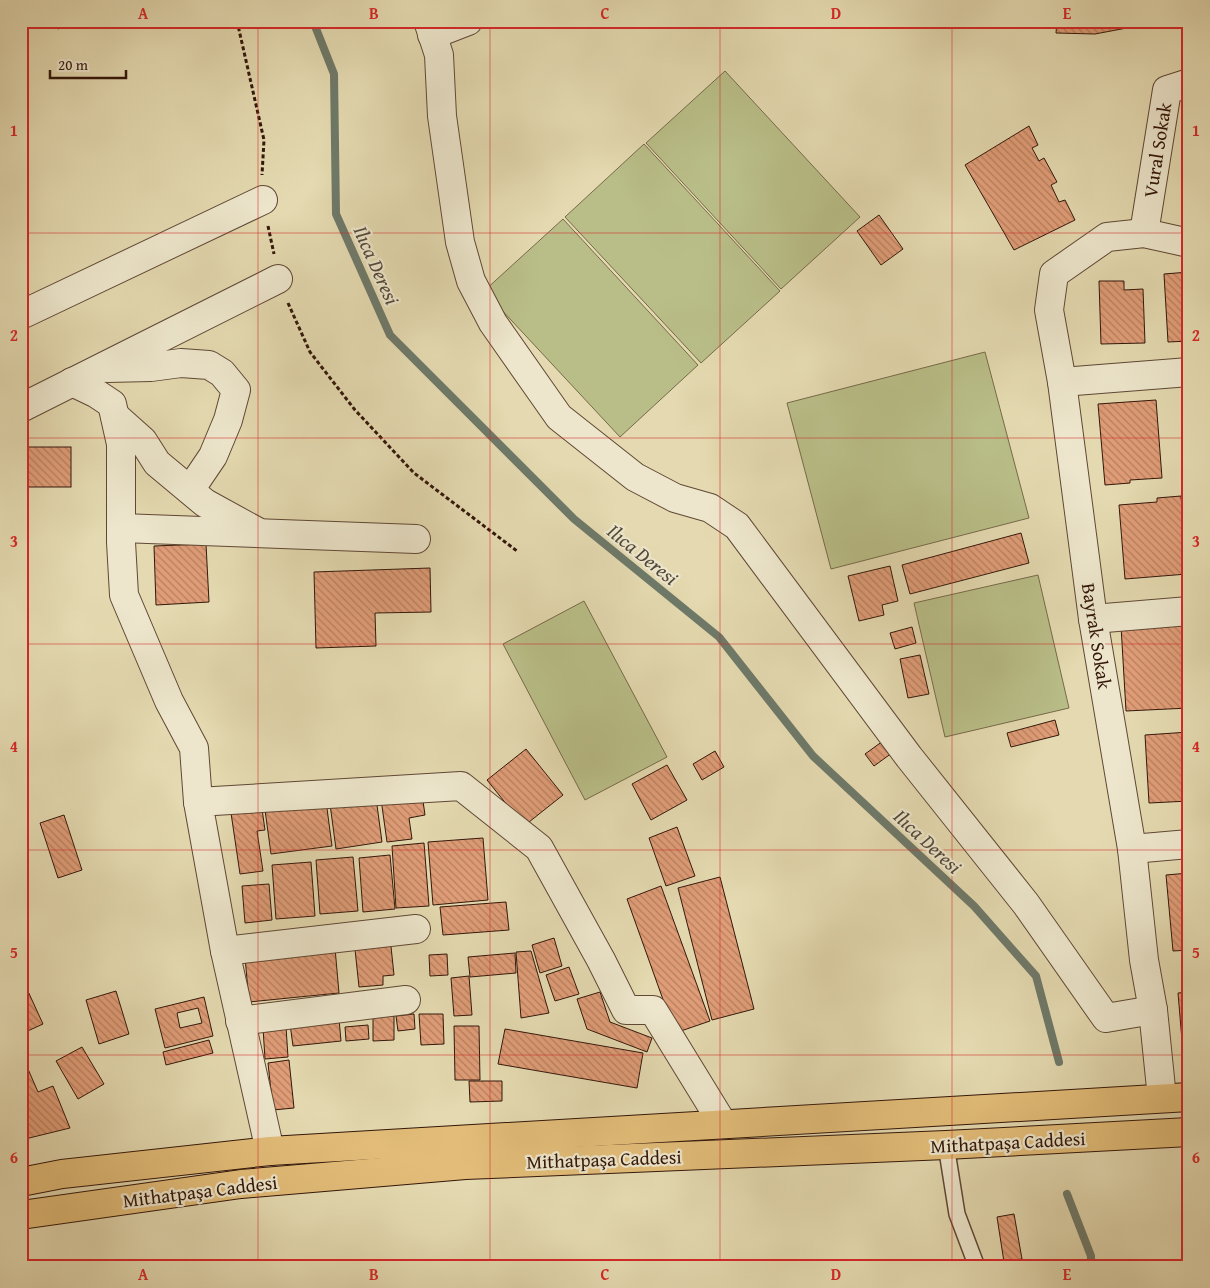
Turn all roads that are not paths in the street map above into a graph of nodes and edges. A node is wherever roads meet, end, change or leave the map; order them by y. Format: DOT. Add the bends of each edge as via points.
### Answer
graph roads {
  1 [pos="468,21"];
  2 [pos="430,28"];
  3 [pos="1189,84"];
  4 [pos="263,200"];
  5 [pos="1144,233"];
  6 [pos="1189,243"];
  7 [pos="278,279"];
  8 [pos="21,315"];
  9 [pos="98,369"];
  10 [pos="1189,372"];
  11 [pos="1062,382"];
  12 [pos="61,388"];
  13 [pos="21,391"];
  14 [pos="21,408"];
  15 [pos="115,416"];
  16 [pos="190,490"];
  17 [pos="121,528"];
  18 [pos="259,534"];
  19 [pos="416,539"];
  20 [pos="1189,610"];
  21 [pos="1093,620"];
  22 [pos="198,802"];
  23 [pos="1189,844"];
  24 [pos="1132,849"];
  25 [pos="416,929"];
  26 [pos="225,951"];
  27 [pos="406,1000"];
  28 [pos="1153,1010"];
  29 [pos="240,1021"];
  30 [pos="1189,1097"];
  31 [pos="1162,1098"];
  32 [pos="723,1124"];
  33 [pos="1189,1132"];
  34 [pos="946,1145"];
  35 [pos="270,1151"];
  36 [pos="21,1182"];
  37 [pos="21,1215"];
  38 [pos="977,1267"];
  1 -- 2 [label="street"];
  2 -- 28 [label="street" via="439,56 442,116 460,242 471,281 493,323 559,417 635,478 675,498 710,508 737,526 909,757 1026,904 1106,1018"];
  3 -- 5 [label="street, Vural Sokak" via="1167,90"];
  4 -- 8 [label="street"];
  5 -- 6 [label="street, Bayrak Sokak"];
  5 -- 11 [label="street, Bayrak Sokak" via="1107,237 1054,274 1049,310"];
  7 -- 9 [label="street"];
  9 -- 12 [label="street"];
  9 -- 16 [label="street" via="181,363 209,365 222,373 236,390 213,456"];
  10 -- 11 [label="street"];
  11 -- 21 [label="street, Bayrak Sokak"];
  12 -- 13 [label="street" via="26,394"];
  12 -- 14 [label="street"];
  12 -- 15 [label="street" via="97,394 112,404"];
  15 -- 16 [label="street" via="143,441 157,463"];
  15 -- 17 [label="street" via="121,444"];
  16 -- 18 [label="street"];
  17 -- 18 [label="street"];
  17 -- 22 [label="street" via="124,595 194,748"];
  18 -- 19 [label="street"];
  20 -- 21 [label="street"];
  21 -- 24 [label="street, Bayrak Sokak"];
  22 -- 26 [label="street"];
  22 -- 32 [label="street" via="462,786 539,848 626,1010 653,1010"];
  23 -- 24 [label="street"];
  24 -- 28 [label="street, Bayrak Sokak"];
  25 -- 26 [label="street"];
  26 -- 29 [label="street"];
  27 -- 29 [label="street"];
  28 -- 31 [label="street, Bayrak Sokak"];
  29 -- 35 [label="street"];
  30 -- 31 [label="main road, Mithatpaşa Caddesi"];
  31 -- 32 [label="main road, Mithatpaşa Caddesi"];
  32 -- 35 [label="main road, Mithatpaşa Caddesi"];
  33 -- 34 [label="main road, Mithatpaşa Caddesi"];
  34 -- 37 [label="main road, Mithatpaşa Caddesi" via="465,1165 241,1184"];
  34 -- 38 [label="lane" via="957,1214"];
  35 -- 36 [label="main road, Mithatpaşa Caddesi" via="62,1174"];
}
